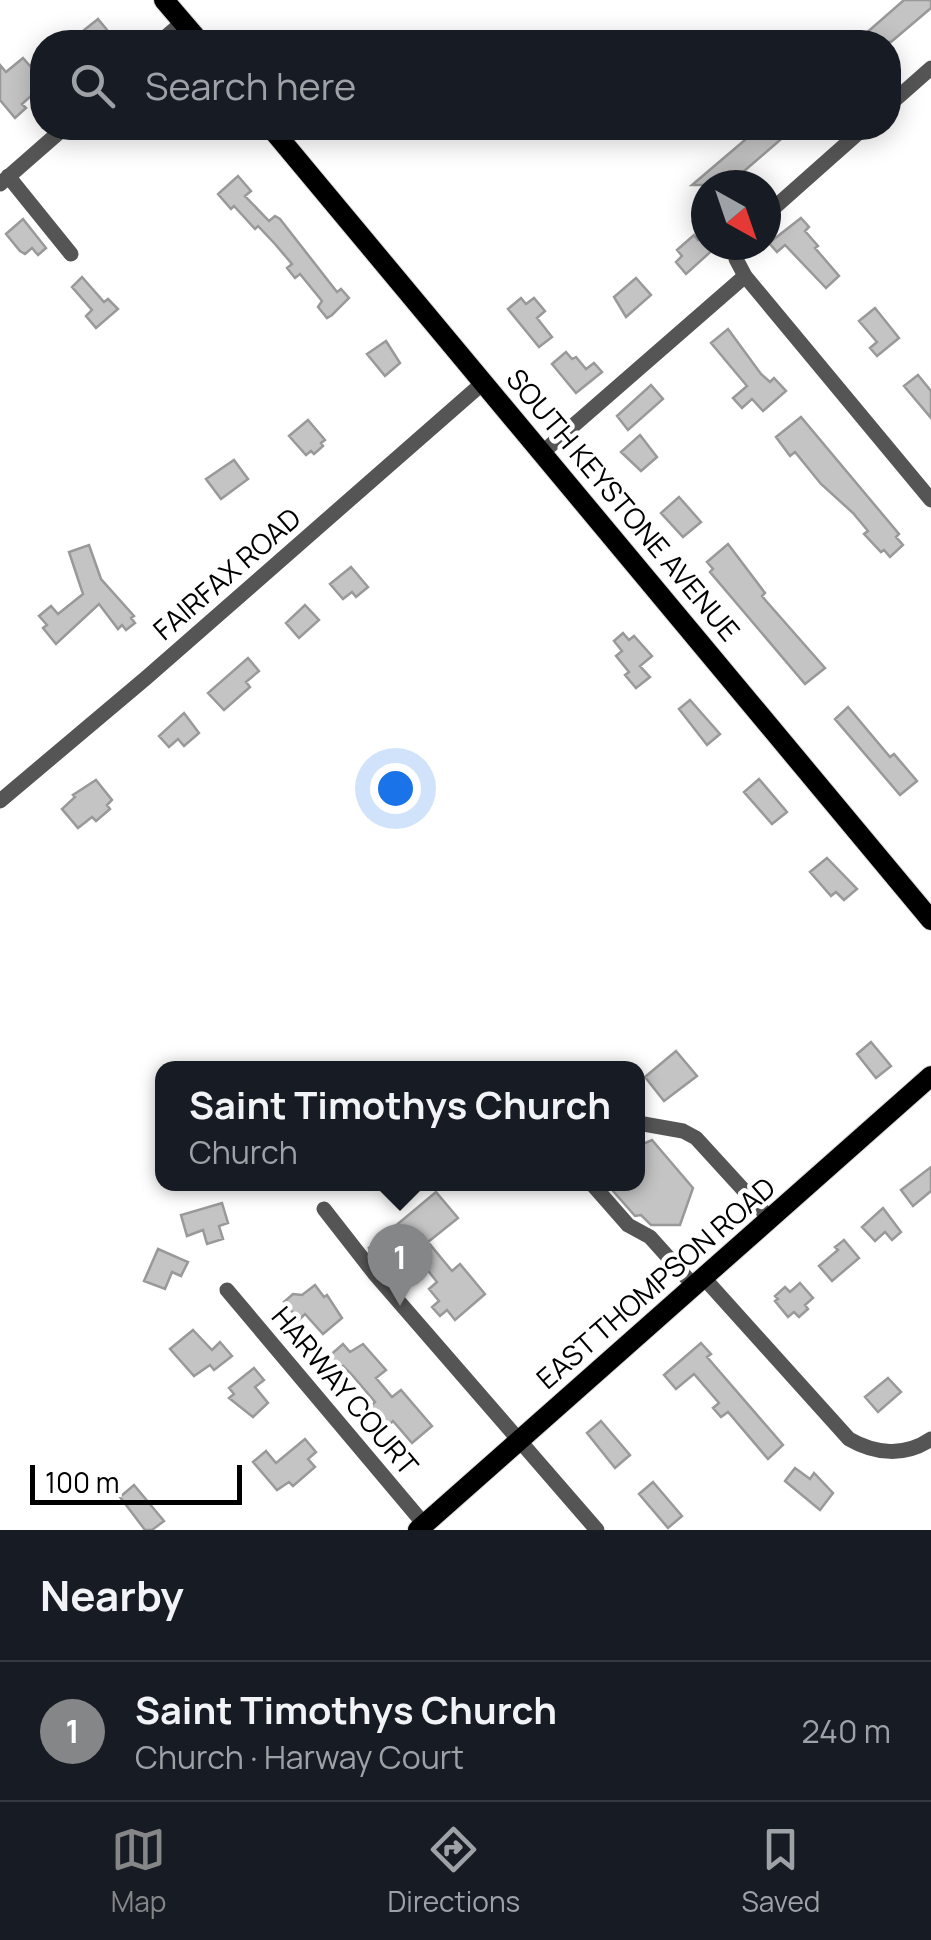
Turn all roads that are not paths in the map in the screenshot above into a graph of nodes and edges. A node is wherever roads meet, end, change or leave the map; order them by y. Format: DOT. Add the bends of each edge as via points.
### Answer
graph roads {
  1 [pos="164,0"];
  2 [pos="183,22"];
  3 [pos="174,30"];
  4 [pos="190,30"];
  5 [pos="931,68"];
  6 [pos="901,95"];
  7 [pos="50,140"];
  8 [pos="281,140"];
  9 [pos="850,140"];
  10 [pos="4,180"];
  11 [pos="781,202"];
  12 [pos="70,254"];
  13 [pos="737,260"];
  14 [pos="745,276"];
  15 [pos="484,382"];
  16 [pos="543,452"];
  17 [pos="931,500"];
  18 [pos="0,801"];
  19 [pos="931,920"];
  20 [pos="931,1076"];
  21 [pos="645,1124"];
  22 [pos="598,1191"];
  23 [pos="324,1209"];
  24 [pos="770,1220"];
  25 [pos="699,1282"];
  26 [pos="227,1290"];
  27 [pos="931,1438"];
  28 [pos="520,1440"];
  29 [pos="421,1527"];
  30 [pos="597,1530"];
  1 -- 2 [label="main road"];
  2 -- 3 [label="street"];
  2 -- 4 [label="main road"];
  5 -- 6 [label="street"];
  7 -- 10 [label="street"];
  8 -- 15 [label="main road, SOUTH KEYSTONE AVENUE"];
  9 -- 11 [label="street"];
  10 -- 12 [label="street"];
  13 -- 14 [label="street"];
  14 -- 16 [label="street"];
  14 -- 17 [label="street"];
  15 -- 16 [label="main road, SOUTH KEYSTONE AVENUE"];
  15 -- 18 [label="street, FAIRFAX ROAD"];
  16 -- 19 [label="main road, SOUTH KEYSTONE AVENUE"];
  20 -- 24 [label="main road, EAST THOMPSON ROAD"];
  21 -- 24 [label="street" via="696,1138"];
  22 -- 25 [label="street" via="628,1225"];
  23 -- 28 [label="street"];
  24 -- 25 [label="main road, EAST THOMPSON ROAD"];
  25 -- 27 [label="street" via="849,1438 894,1452"];
  25 -- 28 [label="main road, EAST THOMPSON ROAD"];
  26 -- 29 [label="street, HARWAY COURT"];
  28 -- 29 [label="main road, EAST THOMPSON ROAD"];
  28 -- 30 [label="street"];
}
